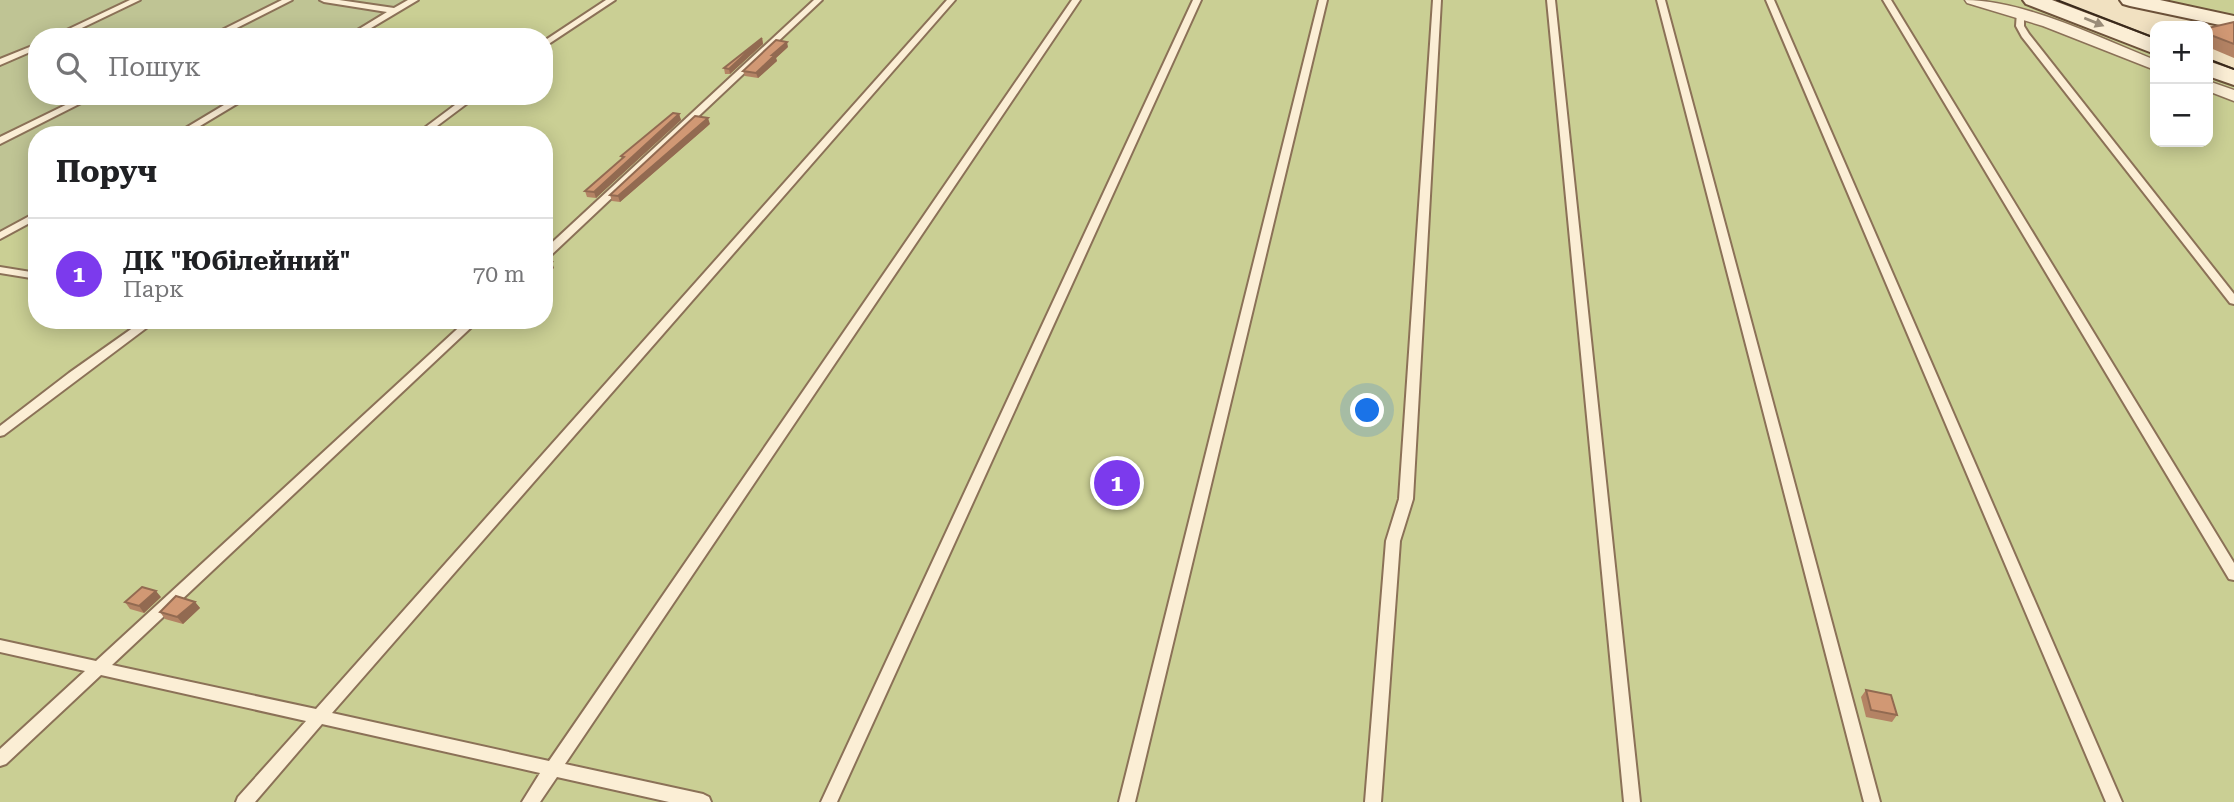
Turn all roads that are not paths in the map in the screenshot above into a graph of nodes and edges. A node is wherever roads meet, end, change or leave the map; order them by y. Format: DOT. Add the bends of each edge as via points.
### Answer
graph roads {
  1 [pos="136,0"];
  2 [pos="288,0"];
  3 [pos="324,0"];
  4 [pos="414,0"];
  5 [pos="611,0"];
  6 [pos="818,0"];
  7 [pos="951,0"];
  8 [pos="1076,0"];
  9 [pos="1197,0"];
  10 [pos="1323,0"];
  11 [pos="1437,0"];
  12 [pos="1551,0"];
  13 [pos="1661,0"];
  14 [pos="1770,0"];
  15 [pos="1887,0"];
  16 [pos="1972,0"];
  17 [pos="2130,0"];
  18 [pos="2026,7"];
  19 [pos="395,11"];
  20 [pos="2234,22"];
  21 [pos="75,28"];
  22 [pos="230,28"];
  23 [pos="366,28"];
  24 [pos="553,39"];
  25 [pos="2150,45"];
  26 [pos="28,50"];
  27 [pos="0,62"];
  28 [pos="2150,63"];
  29 [pos="2213,70"];
  30 [pos="2234,78"];
  31 [pos="2213,88"];
  32 [pos="2234,96"];
  33 [pos="73,105"];
  34 [pos="230,105"];
  35 [pos="461,105"];
  36 [pos="30,126"];
  37 [pos="194,126"];
  38 [pos="431,126"];
  39 [pos="28,127"];
  40 [pos="0,141"];
  41 [pos="28,220"];
  42 [pos="0,236"];
  43 [pos="553,248"];
  44 [pos="0,270"];
  45 [pos="28,275"];
  46 [pos="2234,302"];
  47 [pos="139,329"];
  48 [pos="464,329"];
  49 [pos="0,432"];
  50 [pos="2234,575"];
  51 [pos="0,646"];
  52 [pos="99,668"];
  53 [pos="319,717"];
  54 [pos="0,759"];
  55 [pos="552,768"];
  56 [pos="244,802"];
  57 [pos="530,802"];
  58 [pos="703,802"];
  59 [pos="829,802"];
  60 [pos="1127,802"];
  61 [pos="1373,802"];
  62 [pos="1632,802"];
  63 [pos="1872,802"];
  64 [pos="2115,802"];
  1 -- 21 [label="lane"];
  2 -- 22 [label="lane"];
  3 -- 19 [label="lane"];
  4 -- 19 [label="lane"];
  5 -- 24 [label="lane"];
  6 -- 43 [label="lane"];
  7 -- 53 [label="lane"];
  8 -- 55 [label="lane"];
  9 -- 59 [label="lane"];
  10 -- 60 [label="lane"];
  11 -- 61 [label="lane" via="1406,499 1393,541"];
  12 -- 62 [label="lane"];
  13 -- 63 [label="lane"];
  14 -- 64 [label="lane"];
  15 -- 50 [label="lane"];
  16 -- 18 [label="street"];
  17 -- 20 [label="main road"];
  18 -- 25 [label="main road, one-way"];
  18 -- 28 [label="street"];
  18 -- 46 [label="lane" via="2020,26 2025,35"];
  19 -- 23 [label="lane"];
  26 -- 27 [label="lane"];
  29 -- 30 [label="main road"];
  31 -- 32 [label="street"];
  33 -- 36 [label="lane"];
  34 -- 37 [label="lane"];
  35 -- 38 [label="lane"];
  39 -- 40 [label="lane"];
  41 -- 42 [label="lane"];
  44 -- 45 [label="lane"];
  47 -- 49 [label="lane"];
  48 -- 52 [label="lane"];
  51 -- 52 [label="lane"];
  52 -- 53 [label="lane"];
  52 -- 54 [label="lane"];
  53 -- 55 [label="lane"];
  53 -- 56 [label="lane"];
  55 -- 57 [label="lane"];
  55 -- 58 [label="lane"];
}
